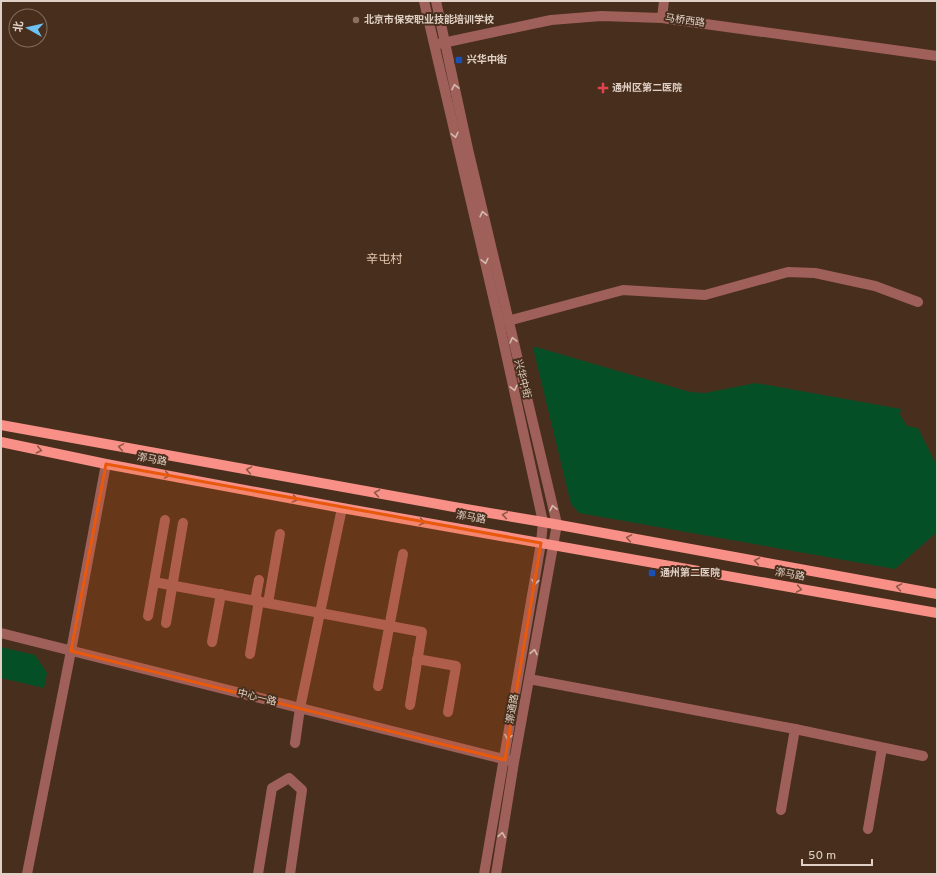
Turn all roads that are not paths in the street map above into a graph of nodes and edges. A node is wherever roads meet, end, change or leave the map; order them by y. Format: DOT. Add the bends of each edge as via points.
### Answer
graph roads {
  1 [pos="424,1"];
  2 [pos="436,1"];
  3 [pos="664,1"];
  4 [pos="662,18"];
  5 [pos="445,42"];
  6 [pos="434,45"];
  7 [pos="937,56"];
  8 [pos="918,302"];
  9 [pos="508,320"];
  10 [pos="1,425"];
  11 [pos="1,442"];
  12 [pos="106,464"];
  13 [pos="342,508"];
  14 [pos="165,520"];
  15 [pos="543,522"];
  16 [pos="183,523"];
  17 [pos="557,524"];
  18 [pos="280,534"];
  19 [pos="541,543"];
  20 [pos="554,546"];
  21 [pos="403,554"];
  22 [pos="259,580"];
  23 [pos="154,582"];
  24 [pos="172,585"];
  25 [pos="221,594"];
  26 [pos="937,594"];
  27 [pos="261,602"];
  28 [pos="320,612"];
  29 [pos="937,613"];
  30 [pos="148,616"];
  31 [pos="166,623"];
  32 [pos="388,626"];
  33 [pos="1,633"];
  34 [pos="212,642"];
  35 [pos="71,651"];
  36 [pos="250,654"];
  37 [pos="417,659"];
  38 [pos="529,679"];
  39 [pos="378,686"];
  40 [pos="410,705"];
  41 [pos="300,708"];
  42 [pos="448,712"];
  43 [pos="795,729"];
  44 [pos="295,743"];
  45 [pos="882,748"];
  46 [pos="923,756"];
  47 [pos="509,761"];
  48 [pos="781,810"];
  49 [pos="868,829"];
  50 [pos="27,874"];
  51 [pos="258,874"];
  52 [pos="290,874"];
  53 [pos="484,874"];
  54 [pos="496,874"];
  1 -- 6 [label="street, 兴华中街"];
  2 -- 5 [label="street, 兴华中街"];
  3 -- 4 [label="street"];
  4 -- 5 [label="street, 马桥西路" via="601,16 558,20"];
  4 -- 7 [label="street, 马桥西路"];
  5 -- 6 [label="street, 马桥西路"];
  9 -- 5 [label="street, 兴华中街, one-way"];
  6 -- 15 [label="street, 兴华中街, one-way"];
  8 -- 9 [label="street" via="875,286 815,273 788,272 705,295 624,290"];
  17 -- 9 [label="street, 兴华中街, one-way"];
  15 -- 10 [label="main road, 漷马路, one-way"];
  11 -- 12 [label="main road, 漷马路, one-way"];
  12 -- 13 [label="main road, 漷马路, one-way"];
  12 -- 35 [label="street"];
  13 -- 19 [label="main road, 漷马路, one-way"];
  13 -- 28 [label="street"];
  14 -- 23 [label="street"];
  15 -- 17 [label="main road, 漷马路"];
  15 -- 19 [label="street, 兴华中街"];
  16 -- 24 [label="street"];
  17 -- 20 [label="street, 兴华中街"];
  26 -- 17 [label="main road, 漷马路, one-way"];
  18 -- 27 [label="street"];
  19 -- 20 [label="main road, 漷马路"];
  19 -- 47 [label="street, 漷通路, one-way"];
  20 -- 29 [label="main road, 漷马路, one-way"];
  38 -- 20 [label="street, 漷通路, one-way"];
  21 -- 32 [label="street"];
  22 -- 27 [label="street"];
  23 -- 24 [label="street"];
  23 -- 30 [label="street"];
  24 -- 25 [label="street"];
  24 -- 31 [label="street"];
  25 -- 27 [label="street"];
  25 -- 34 [label="street"];
  27 -- 28 [label="street"];
  27 -- 36 [label="street"];
  28 -- 32 [label="street"];
  28 -- 41 [label="street"];
  32 -- 37 [label="street" via="422,632"];
  32 -- 39 [label="street"];
  33 -- 35 [label="street, 中心一路"];
  35 -- 41 [label="street, 中心一路"];
  35 -- 50 [label="street"];
  37 -- 40 [label="street"];
  37 -- 42 [label="street" via="456,666"];
  38 -- 43 [label="street"];
  38 -- 47 [label="street, 漷通路"];
  41 -- 44 [label="street"];
  41 -- 47 [label="street, 中心一路"];
  43 -- 45 [label="street"];
  43 -- 48 [label="street"];
  45 -- 46 [label="street"];
  45 -- 49 [label="street"];
  47 -- 53 [label="street, 漷通路"];
  54 -- 47 [label="street, 漷通路, one-way"];
  51 -- 52 [label="street" via="272,788 290,778 302,790"];
}
